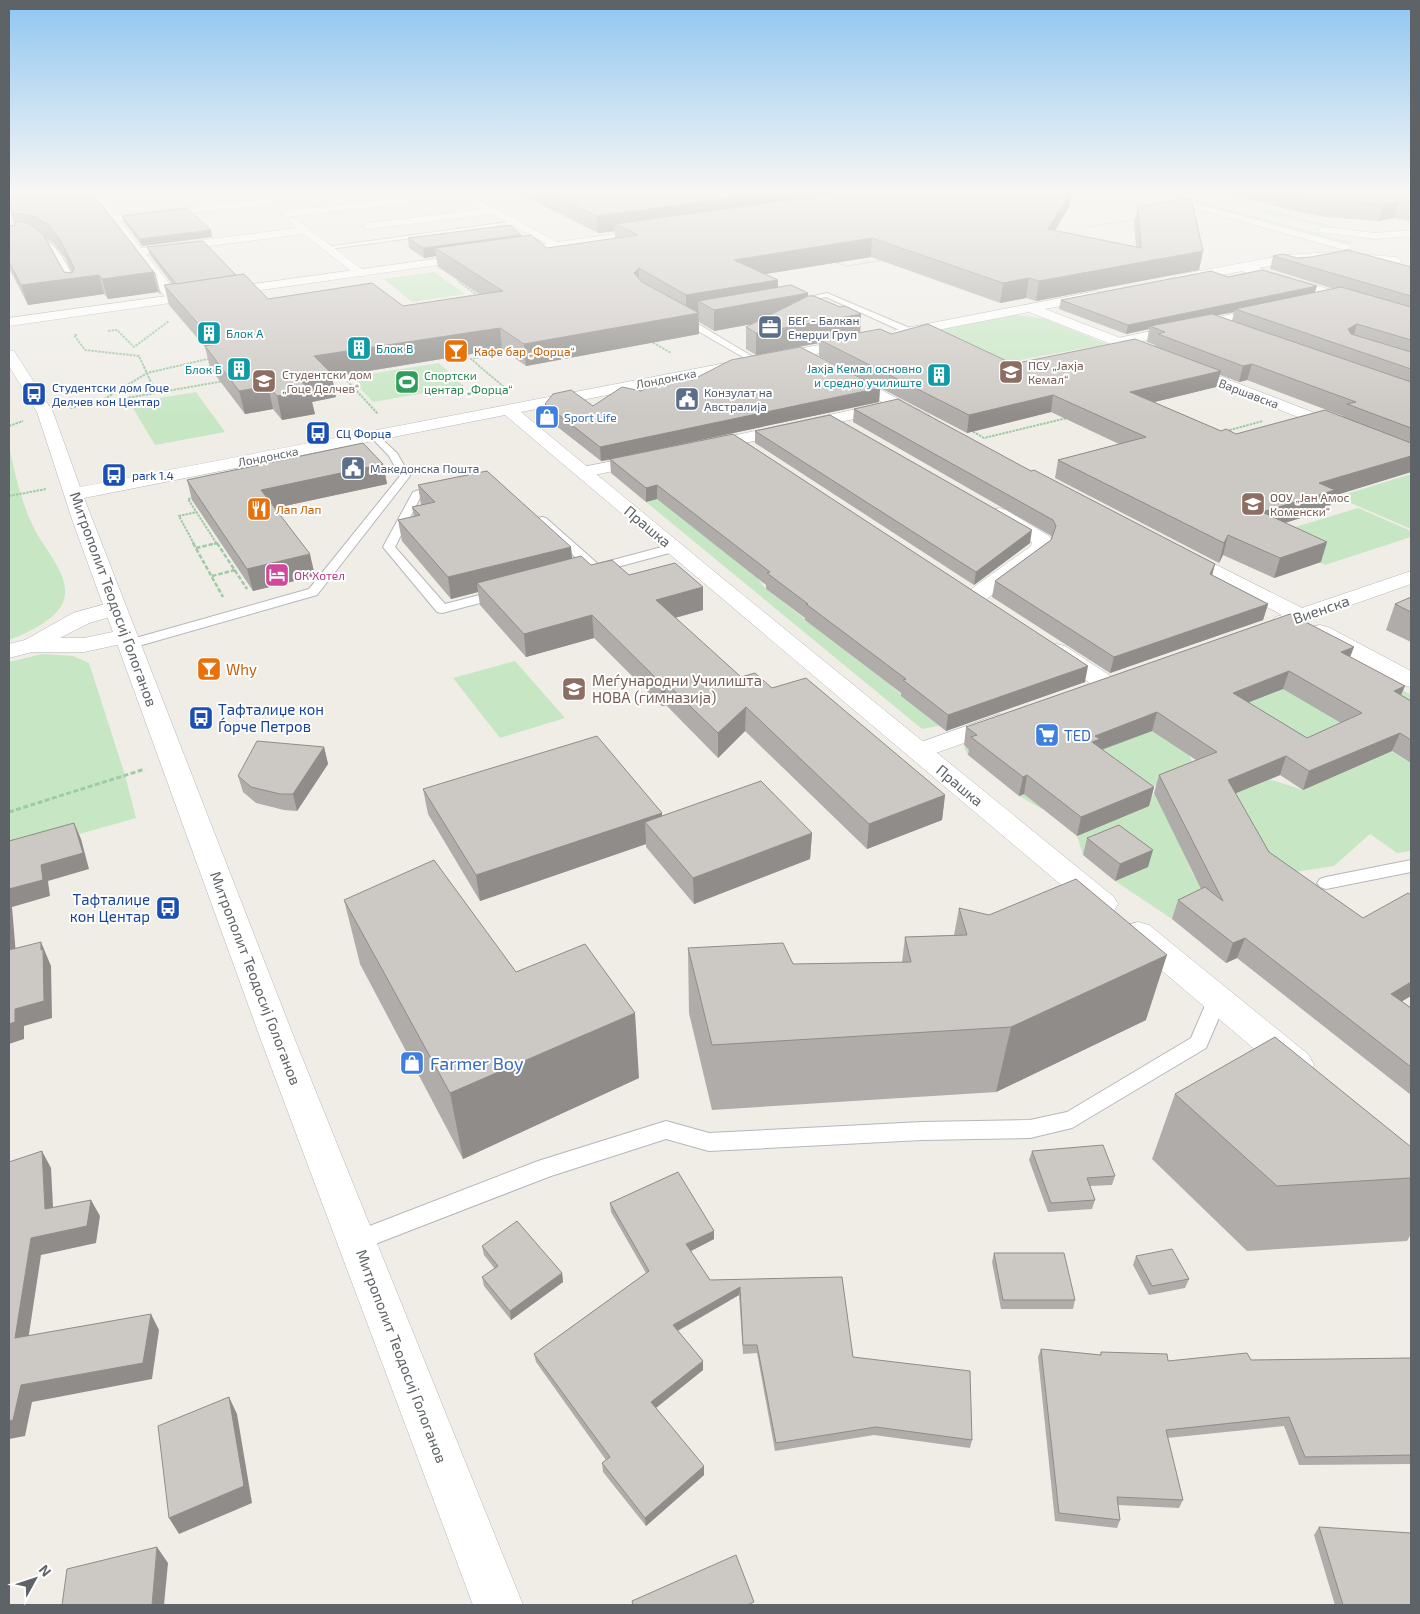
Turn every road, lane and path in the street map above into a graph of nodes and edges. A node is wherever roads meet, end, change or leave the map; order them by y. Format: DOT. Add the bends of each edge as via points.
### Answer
graph roads {
  1 [pos="61,265"];
  2 [pos="148,265"];
  3 [pos="352,265"];
  4 [pos="416,265"];
  5 [pos="435,265"];
  6 [pos="1251,265"];
  7 [pos="1242,267"];
  8 [pos="361,273"];
  9 [pos="1168,281"];
  10 [pos="75,289"];
  11 [pos="1112,292"];
  12 [pos="1337,296"];
  13 [pos="486,297"];
  14 [pos="174,298"];
  15 [pos="789,302"];
  16 [pos="1306,302"];
  17 [pos="1286,307"];
  18 [pos="1030,308"];
  19 [pos="90,311"];
  20 [pos="9,312"];
  21 [pos="670,312"];
  22 [pos="704,317"];
  23 [pos="1411,318"];
  24 [pos="685,320"];
  25 [pos="169,321"];
  26 [pos="9,322"];
  27 [pos="1209,323"];
  28 [pos="909,331"];
  29 [pos="100,332"];
  30 [pos="1236,332"];
  31 [pos="82,334"];
  32 [pos="655,339"];
  33 [pos="1118,342"];
  34 [pos="515,346"];
  35 [pos="15,349"];
  36 [pos="518,350"];
  37 [pos="509,352"];
  38 [pos="671,353"];
  39 [pos="801,353"];
  40 [pos="212,358"];
  41 [pos="756,361"];
  42 [pos="337,370"];
  43 [pos="146,373"];
  44 [pos="224,381"];
  45 [pos="504,387"];
  46 [pos="156,393"];
  47 [pos="98,402"];
  48 [pos="898,405"];
  49 [pos="508,409"];
  50 [pos="45,412"];
  51 [pos="1297,412"];
  52 [pos="1074,416"];
  53 [pos="833,419"];
  54 [pos="936,425"];
  55 [pos="1243,427"];
  56 [pos="967,429"];
  57 [pos="1250,430"];
  58 [pos="394,431"];
  59 [pos="1224,432"];
  60 [pos="858,433"];
  61 [pos="374,435"];
  62 [pos="736,440"];
  63 [pos="688,450"];
  64 [pos="660,456"];
  65 [pos="761,456"];
  66 [pos="1411,456"];
  67 [pos="64,463"];
  68 [pos="584,472"];
  69 [pos="165,476"];
  70 [pos="452,483"];
  71 [pos="73,489"];
  72 [pos="9,496"];
  73 [pos="197,497"];
  74 [pos="986,506"];
  75 [pos="530,510"];
  76 [pos="197,512"];
  77 [pos="85,526"];
  78 [pos="217,543"];
  79 [pos="1161,543"];
  80 [pos="196,548"];
  81 [pos="673,548"];
  82 [pos="235,570"];
  83 [pos="212,576"];
  84 [pos="1411,577"];
  85 [pos="509,591"];
  86 [pos="250,593"];
  87 [pos="975,597"];
  88 [pos="224,599"];
  89 [pos="116,608"];
  90 [pos="1298,617"];
  91 [pos="1266,628"];
  92 [pos="129,640"];
  93 [pos="1041,640"];
  94 [pos="31,645"];
  95 [pos="9,650"];
  96 [pos="1411,680"];
  97 [pos="1080,694"];
  98 [pos="1017,716"];
  99 [pos="918,751"];
  100 [pos="174,759"];
  101 [pos="9,812"];
  102 [pos="1411,866"];
  103 [pos="1326,883"];
  104 [pos="1217,999"];
  105 [pos="1322,1086"];
  106 [pos="357,1241"];
  107 [pos="498,1605"];
  1 -- 10 [label="lane"];
  2 -- 14 [label="street"];
  3 -- 8 [label="street"];
  4 -- 8 [label="street"];
  5 -- 13 [label="path" via="482,298"];
  6 -- 7 [label="street"];
  7 -- 9 [label="street"];
  7 -- 12 [label="street"];
  8 -- 14 [label="street"];
  11 -- 18 [label="street, Лондонска"];
  12 -- 16 [label="street"];
  12 -- 23 [label="street"];
  14 -- 19 [label="street"];
  15 -- 28 [label="lane" via="827,295"];
  17 -- 27 [label="street"];
  18 -- 28 [label="street, Лондонска"];
  18 -- 33 [label="street, Варшавска"];
  19 -- 20 [label="street"];
  19 -- 26 [label="street"];
  19 -- 35 [label="street" via="42,322"];
  21 -- 24 [label="lane"];
  22 -- 24 [label="lane"];
  24 -- 41 [label="lane"];
  25 -- 29 [label="path" via="134,347 117,330"];
  27 -- 30 [label="street"];
  27 -- 33 [label="street"];
  28 -- 39 [label="street, Лондонска"];
  31 -- 43 [label="path" via="74,336 85,350 139,356"];
  32 -- 38 [label="path" via="648,340"];
  33 -- 51 [label="street, Варшавска"];
  34 -- 37 [label="path"];
  35 -- 50 [label="street, Митрополит Теодосиј Гологанов"];
  36 -- 37 [label="path"];
  37 -- 45 [label="path" via="470,359"];
  39 -- 41 [label="street, Лондонска"];
  39 -- 48 [label="street"];
  40 -- 43 [label="path"];
  41 -- 49 [label="street, Лондонска"];
  42 -- 58 [label="path"];
  43 -- 46 [label="path"];
  43 -- 47 [label="path"];
  44 -- 46 [label="path"];
  46 -- 47 [label="path"];
  47 -- 50 [label="path"];
  48 -- 53 [label="street"];
  48 -- 54 [label="street"];
  49 -- 58 [label="street, Лондонска"];
  49 -- 68 [label="street, Прашка"];
  50 -- 67 [label="street, Митрополит Теодосиј Гологанов"];
  51 -- 55 [label="path"];
  51 -- 66 [label="street, Варшавска"];
  52 -- 56 [label="path" via="984,438"];
  53 -- 60 [label="street"];
  53 -- 62 [label="street"];
  55 -- 57 [label="path"];
  55 -- 59 [label="path"];
  58 -- 61 [label="street, Лондонска"];
  61 -- 69 [label="street, Лондонска"];
  61 -- 92 [label="lane" via="393,455 405,476 313,592"];
  62 -- 63 [label="street"];
  62 -- 65 [label="street"];
  64 -- 68 [label="street"];
  67 -- 69 [label="street" via="72,470 95,476"];
  67 -- 71 [label="street, Митрополит Теодосиј Гологанов"];
  68 -- 81 [label="street, Прашка"];
  69 -- 71 [label="street, Лондонска"];
  69 -- 77 [label="street" via="137,486 102,508"];
  70 -- 85 [label="lane" via="417,494 389,547 442,609"];
  71 -- 72 [label="path"];
  71 -- 77 [label="street, Митрополит Теодосиј Гологанов"];
  73 -- 76 [label="path" via="188,499"];
  74 -- 87 [label="street" via="1042,540 1040,549"];
  75 -- 81 [label="lane" via="591,570"];
  76 -- 78 [label="path"];
  76 -- 80 [label="path" via="179,516"];
  77 -- 89 [label="street, Митрополит Теодосиј Гологанов"];
  78 -- 80 [label="path"];
  78 -- 82 [label="path"];
  79 -- 90 [label="street"];
  80 -- 83 [label="path"];
  81 -- 99 [label="street, Прашка"];
  82 -- 83 [label="path"];
  82 -- 86 [label="path"];
  83 -- 88 [label="path"];
  84 -- 90 [label="street, Виенска"];
  89 -- 92 [label="street, Митрополит Теодосиј Гологанов"];
  89 -- 94 [label="street" via="81,618"];
  90 -- 91 [label="street, Виенска"];
  90 -- 96 [label="street"];
  92 -- 94 [label="street" via="84,645"];
  92 -- 100 [label="street, Митрополит Теодосиј Гологанов"];
  93 -- 97 [label="street" via="1117,681"];
  94 -- 95 [label="street"];
  98 -- 99 [label="street"];
  99 -- 104 [label="street, Прашка"];
  100 -- 101 [label="path"];
  100 -- 106 [label="street, Митрополит Теодосиј Гологанов" via="278,1040"];
  102 -- 103 [label="lane"];
  104 -- 105 [label="street, Прашка"];
  104 -- 106 [label="lane" via="1200,1043 1072,1119 1030,1129 709,1142 666,1130 546,1168"];
  106 -- 107 [label="street, Митрополит Теодосиј Гологанов"];
}
